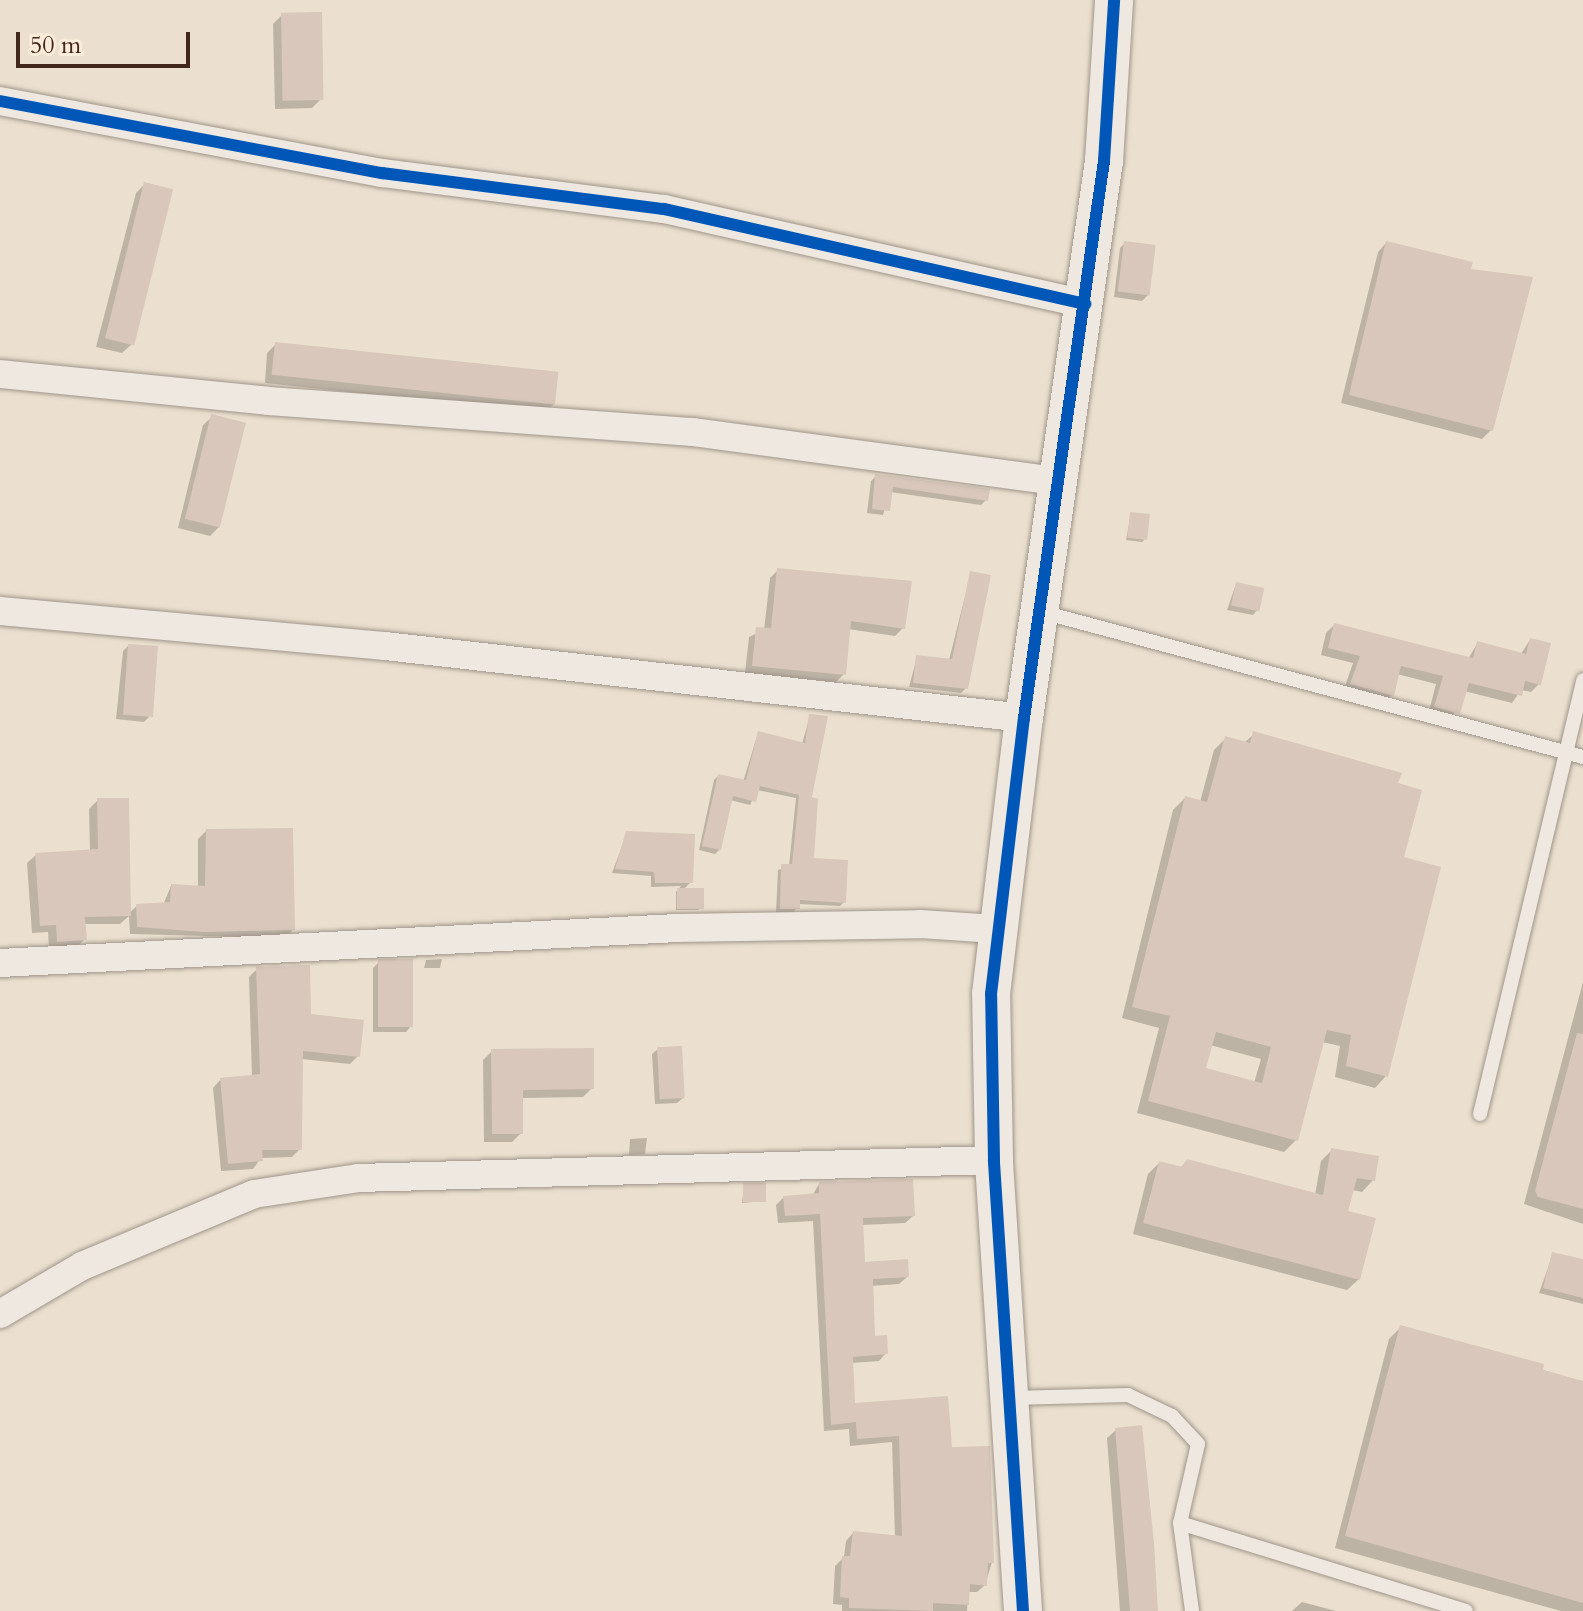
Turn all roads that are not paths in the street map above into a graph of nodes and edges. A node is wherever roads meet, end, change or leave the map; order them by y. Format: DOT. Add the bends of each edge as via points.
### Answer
graph roads {
  1 [pos="1114,0"];
  2 [pos="0,101"];
  3 [pos="1085,304"];
  4 [pos="0,374"];
  5 [pos="1056,481"];
  6 [pos="0,611"];
  7 [pos="1041,611"];
  8 [pos="1583,680"];
  9 [pos="1024,718"];
  10 [pos="1566,752"];
  11 [pos="1583,757"];
  12 [pos="996,929"];
  13 [pos="0,963"];
  14 [pos="1480,1114"];
  15 [pos="994,1160"];
  16 [pos="0,1314"];
  17 [pos="1011,1398"];
  18 [pos="1180,1523"];
  19 [pos="1023,1611"];
  20 [pos="1192,1611"];
  21 [pos="1466,1611"];
  1 -- 3 [label="street" via="1104,161"];
  2 -- 3 [label="street" via="382,173 664,209"];
  3 -- 5 [label="street"];
  4 -- 5 [label="street" via="269,401 693,432"];
  5 -- 7 [label="street"];
  6 -- 9 [label="street" via="385,646"];
  7 -- 9 [label="street"];
  7 -- 10 [label="lane"];
  8 -- 10 [label="lane"];
  9 -- 12 [label="street"];
  10 -- 11 [label="lane"];
  10 -- 14 [label="lane"];
  12 -- 13 [label="street" via="920,924 676,928"];
  12 -- 15 [label="street" via="991,994"];
  15 -- 16 [label="street" via="358,1178 254,1194 82,1266"];
  15 -- 17 [label="street"];
  17 -- 18 [label="lane" via="1128,1395 1172,1416 1198,1444"];
  17 -- 19 [label="street"];
  18 -- 20 [label="lane"];
  18 -- 21 [label="lane"];
}
